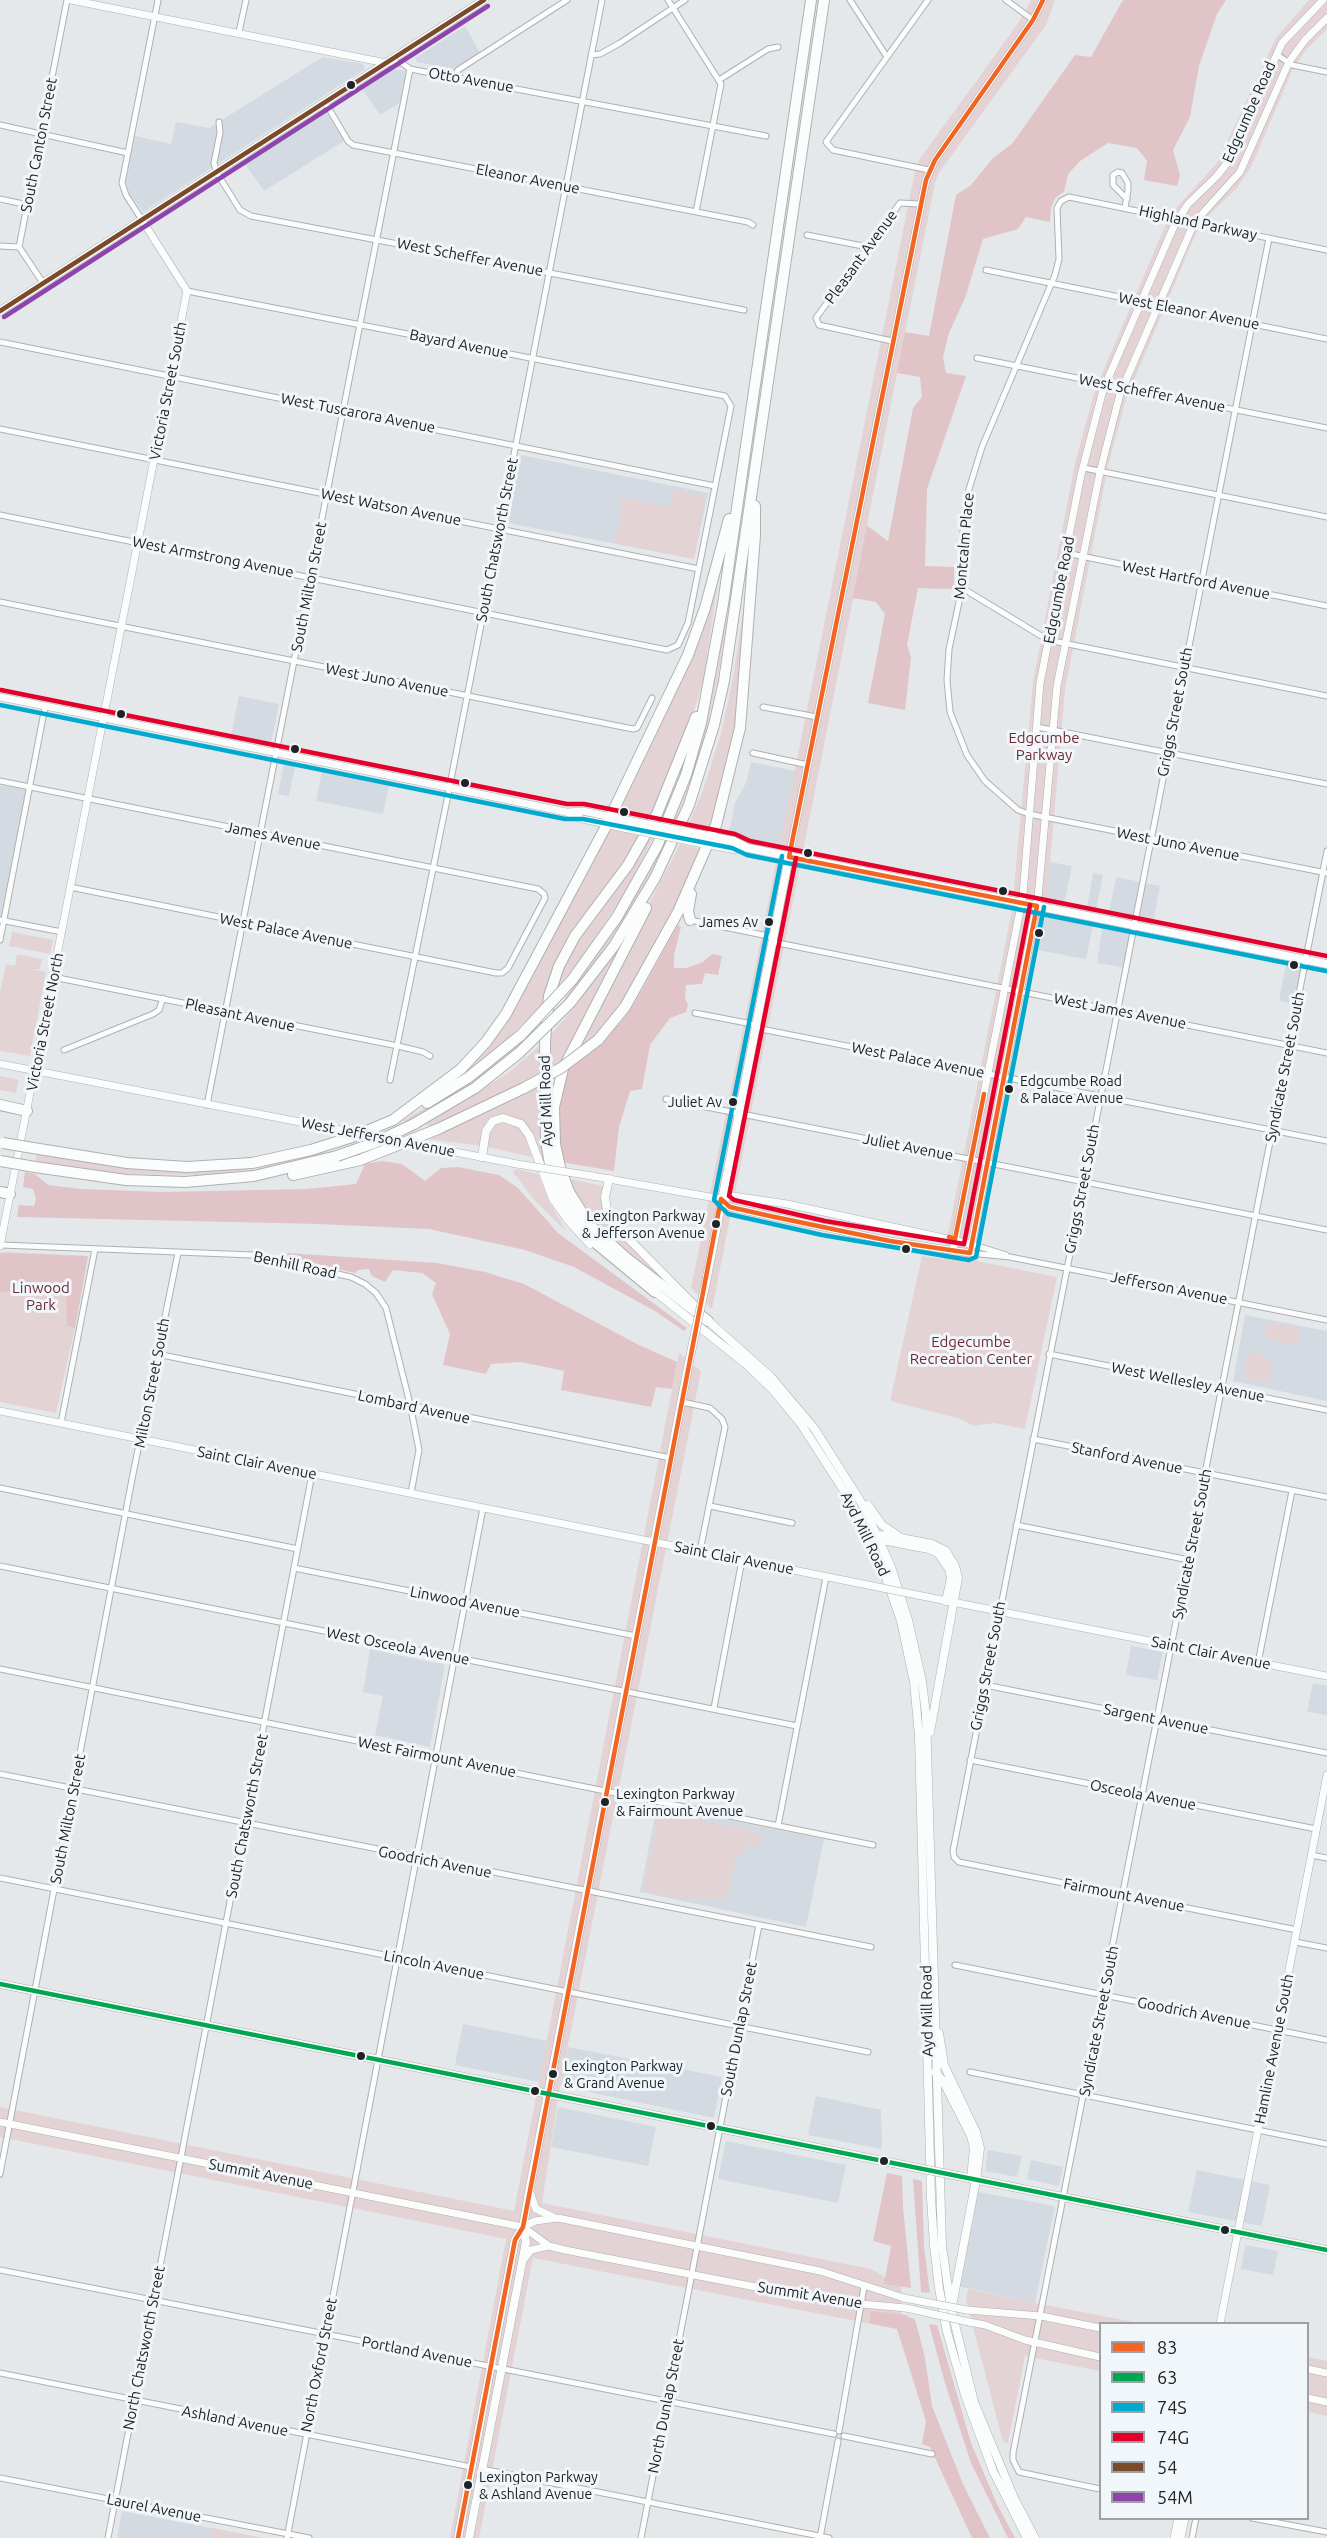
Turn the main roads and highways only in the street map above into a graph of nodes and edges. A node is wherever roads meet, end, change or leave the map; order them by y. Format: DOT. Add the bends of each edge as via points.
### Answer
graph roads {
  1 [pos="484,0"];
  2 [pos="811,0"];
  3 [pos="824,0"];
  4 [pos="829,0"];
  5 [pos="816,57"];
  6 [pos="0,311"];
  7 [pos="755,473"];
  8 [pos="739,490"];
  9 [pos="712,671"];
  10 [pos="700,775"];
  11 [pos="609,820"];
  12 [pos="703,839"];
  13 [pos="789,857"];
  14 [pos="694,880"];
  15 [pos="694,921"];
  16 [pos="1327,964"];
  17 [pos="0,1105"];
  18 [pos="27,1111"];
  19 [pos="393,1120"];
  20 [pos="2,1143"];
  21 [pos="482,1157"];
  22 [pos="0,1161"];
  23 [pos="236,1178"];
  24 [pos="609,1179"];
  25 [pos="655,1292"];
  26 [pos="708,1321"];
  27 [pos="844,1475"];
  28 [pos="876,1538"];
  29 [pos="901,1538"];
  30 [pos="950,1601"];
  31 [pos="928,1749"];
  32 [pos="0,1984"];
  33 [pos="934,2009"];
  34 [pos="932,2070"];
  35 [pos="548,2094"];
  36 [pos="974,2179"];
  37 [pos="523,2227"];
  38 [pos="1327,2250"];
  39 [pos="951,2308"];
  40 [pos="1014,2498"];
  41 [pos="458,2538"];
  42 [pos="468,2538"];
  43 [pos="1027,2538"];
  44 [pos="1035,2538"];
  45 [pos="1041,2538"];
  1 -- 6 [label="main road"];
  2 -- 8 [label="highway"];
  3 -- 5 [label="highway"];
  4 -- 5 [label="highway"];
  5 -- 7 [label="highway"];
  7 -- 10 [label="highway" via="724,681"];
  7 -- 12 [label="highway" via="755,535 740,728 726,789"];
  8 -- 9 [label="highway"];
  8 -- 11 [label="highway" via="691,647"];
  9 -- 19 [label="highway, bridge" via="693,752 677,798 657,846 617,917 572,980 521,1035 469,1077"];
  9 -- 25 [label="highway, Ayd Mill Road" via="685,750 657,814 628,865 575,936 549,996 545,1041 546,1141 558,1188 592,1240"];
  10 -- 23 [label="highway, bridge" via="669,851 603,961 570,1003 519,1053 475,1088 374,1143 284,1171"];
  10 -- 26 [label="highway" via="691,810 655,891 563,1069 554,1125 564,1179 590,1225"];
  11 -- 12 [label="main road, bridge"];
  11 -- 19 [label="highway" via="497,1027 461,1069"];
  12 -- 13 [label="main road" via="734,842"];
  12 -- 14 [label="highway"];
  13 -- 16 [label="main road"];
  13 -- 35 [label="main road, bridge"];
  14 -- 15 [label="highway" via="688,911"];
  14 -- 23 [label="highway, bridge" via="625,1007 598,1040 561,1068 438,1129 360,1160 273,1178"];
  17 -- 18 [label="highway"];
  19 -- 20 [label="highway, bridge" via="310,1150 252,1163 187,1167 127,1163"];
  21 -- 25 [label="main road" via="486,1131 493,1121 503,1118 521,1124 548,1189 567,1221 588,1243"];
  22 -- 23 [label="highway, bridge" via="147,1181"];
  24 -- 26 [label="main road, Ayd Mill Road" via="605,1197 615,1225"];
  25 -- 28 [label="main road, Ayd Mill Road" via="720,1342 774,1392 801,1424"];
  26 -- 27 [label="main road, Ayd Mill Road" via="771,1377 814,1428"];
  27 -- 28 [label="main road, Ayd Mill Road" via="864,1506"];
  27 -- 29 [label="main road" via="882,1525"];
  28 -- 29 [label="main road"];
  28 -- 30 [label="main road" via="938,1553 948,1564"];
  28 -- 31 [label="main road, Ayd Mill Road" via="908,1620 922,1681"];
  28 -- 34 [label="main road, Ayd Mill Road" via="914,1682"];
  29 -- 30 [label="main road" via="932,1544 950,1555 957,1578"];
  30 -- 31 [label="main road"];
  31 -- 33 [label="main road, Ayd Mill Road"];
  32 -- 35 [label="main road"];
  33 -- 34 [label="main road, Ayd Mill Road"];
  33 -- 36 [label="main road" via="944,2065 979,2141"];
  34 -- 36 [label="main road" via="944,2081 971,2136"];
  34 -- 39 [label="main road, Ayd Mill Road" via="942,2246"];
  34 -- 43 [label="main road, Ayd Mill Road" via="934,2246 947,2332 993,2471"];
  35 -- 36 [label="main road, bridge"];
  35 -- 37 [label="main road"];
  36 -- 38 [label="main road"];
  36 -- 39 [label="main road"];
  37 -- 41 [label="main road" via="515,2241"];
  37 -- 42 [label="main road" via="526,2242"];
  39 -- 40 [label="main road, Ayd Mill Road" via="974,2402"];
  40 -- 44 [label="main road, Ayd Mill Road"];
  40 -- 45 [label="main road"];
}
